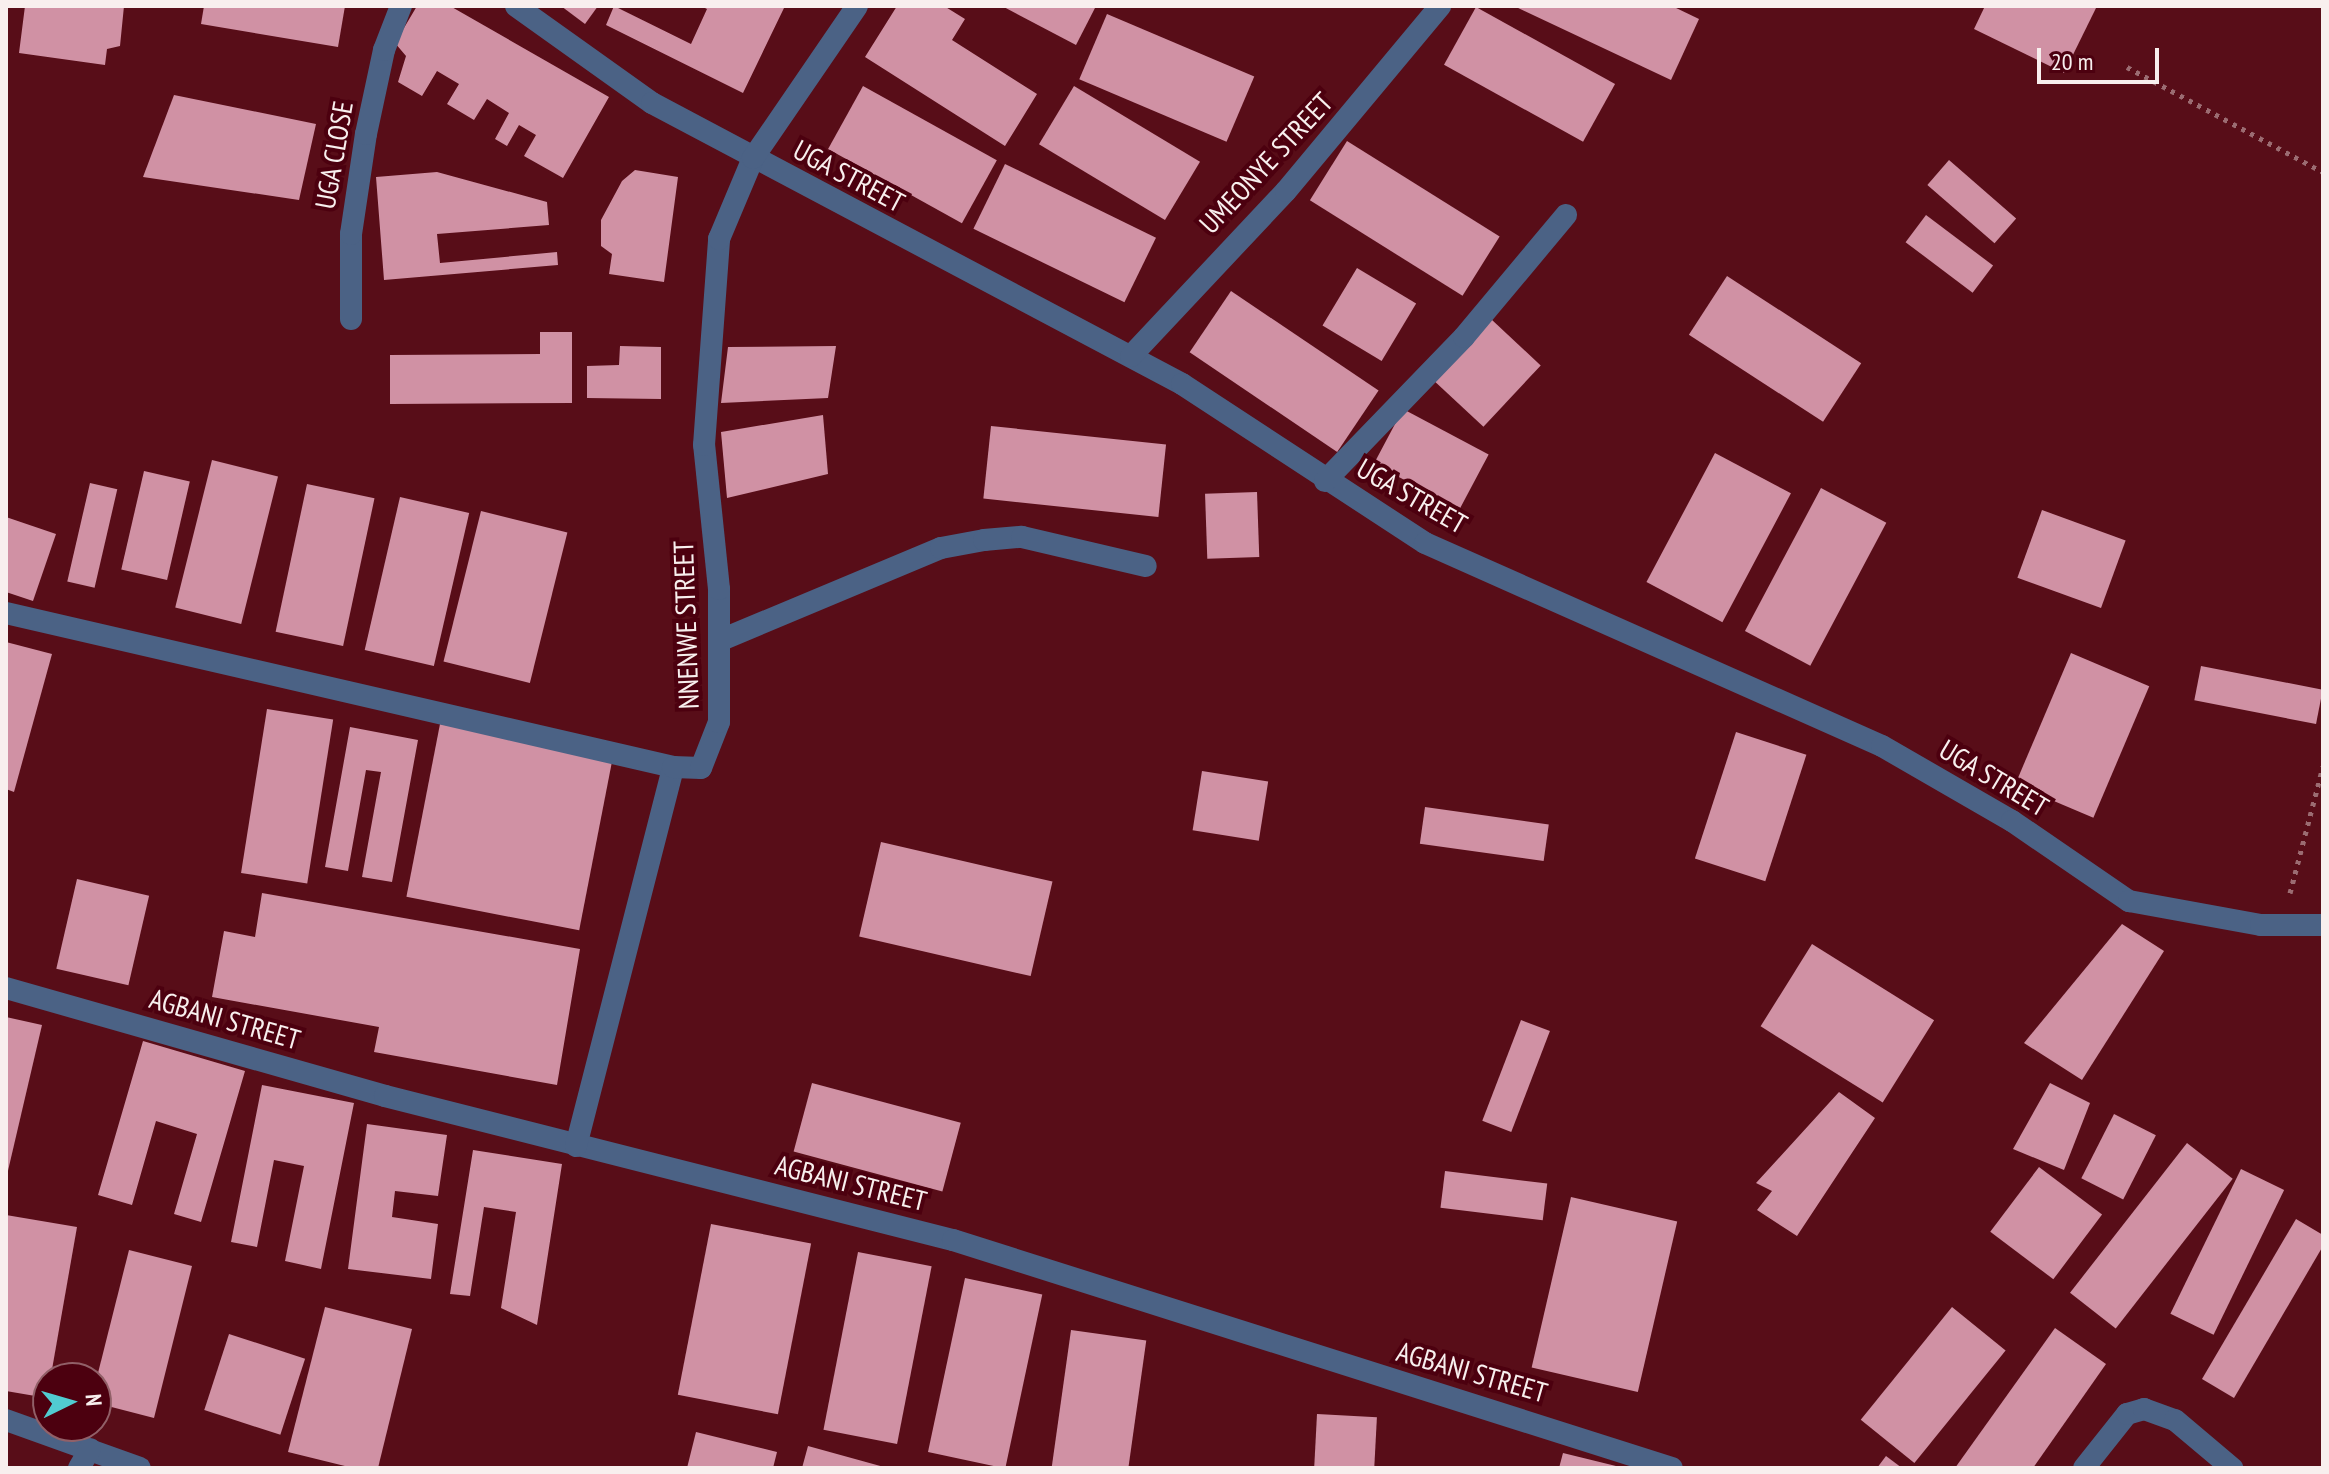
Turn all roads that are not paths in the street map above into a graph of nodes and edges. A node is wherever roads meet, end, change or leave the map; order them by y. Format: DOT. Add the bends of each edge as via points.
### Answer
graph roads {
  1 [pos="401,6"];
  2 [pos="516,6"];
  3 [pos="857,6"];
  4 [pos="1440,6"];
  5 [pos="753,158"];
  6 [pos="1566,215"];
  7 [pos="351,319"];
  8 [pos="1131,356"];
  9 [pos="1325,481"];
  10 [pos="1146,566"];
  11 [pos="6,613"];
  12 [pos="721,640"];
  13 [pos="673,767"];
  14 [pos="2323,925"];
  15 [pos="6,988"];
  16 [pos="576,1146"];
  17 [pos="6,1420"];
  18 [pos="84,1459"];
  19 [pos="140,1468"];
  20 [pos="1672,1468"];
  21 [pos="2084,1468"];
  22 [pos="2232,1468"];
  1 -- 7 [label="street, UGA CLOSE" via="384,50 366,134 351,234"];
  2 -- 5 [label="street, UGA STREET" via="652,103"];
  3 -- 5 [label="street, NNENWE STREET"];
  4 -- 8 [label="street, UMEONYE STREET" via="1286,191"];
  5 -- 8 [label="street, UGA STREET"];
  5 -- 12 [label="street, NNENWE STREET" via="719,239 711,326 704,445"];
  6 -- 9 [label="street" via="1464,337"];
  8 -- 9 [label="street, UGA STREET" via="1251,426"];
  9 -- 14 [label="street, UGA STREET" via="1425,543 1882,746 2012,821 2129,901 2182,914"];
  10 -- 12 [label="street" via="1022,537 984,540 941,548"];
  11 -- 13 [label="street"];
  12 -- 13 [label="street, NNENWE STREET" via="719,722 709,758 701,768"];
  13 -- 16 [label="street"];
  15 -- 16 [label="street, AGBANI STREET"];
  16 -- 20 [label="street, AGBANI STREET" via="953,1240"];
  17 -- 18 [label="street"];
  18 -- 19 [label="street"];
  21 -- 22 [label="street" via="2127,1414 2144,1409 2175,1420"];
}
